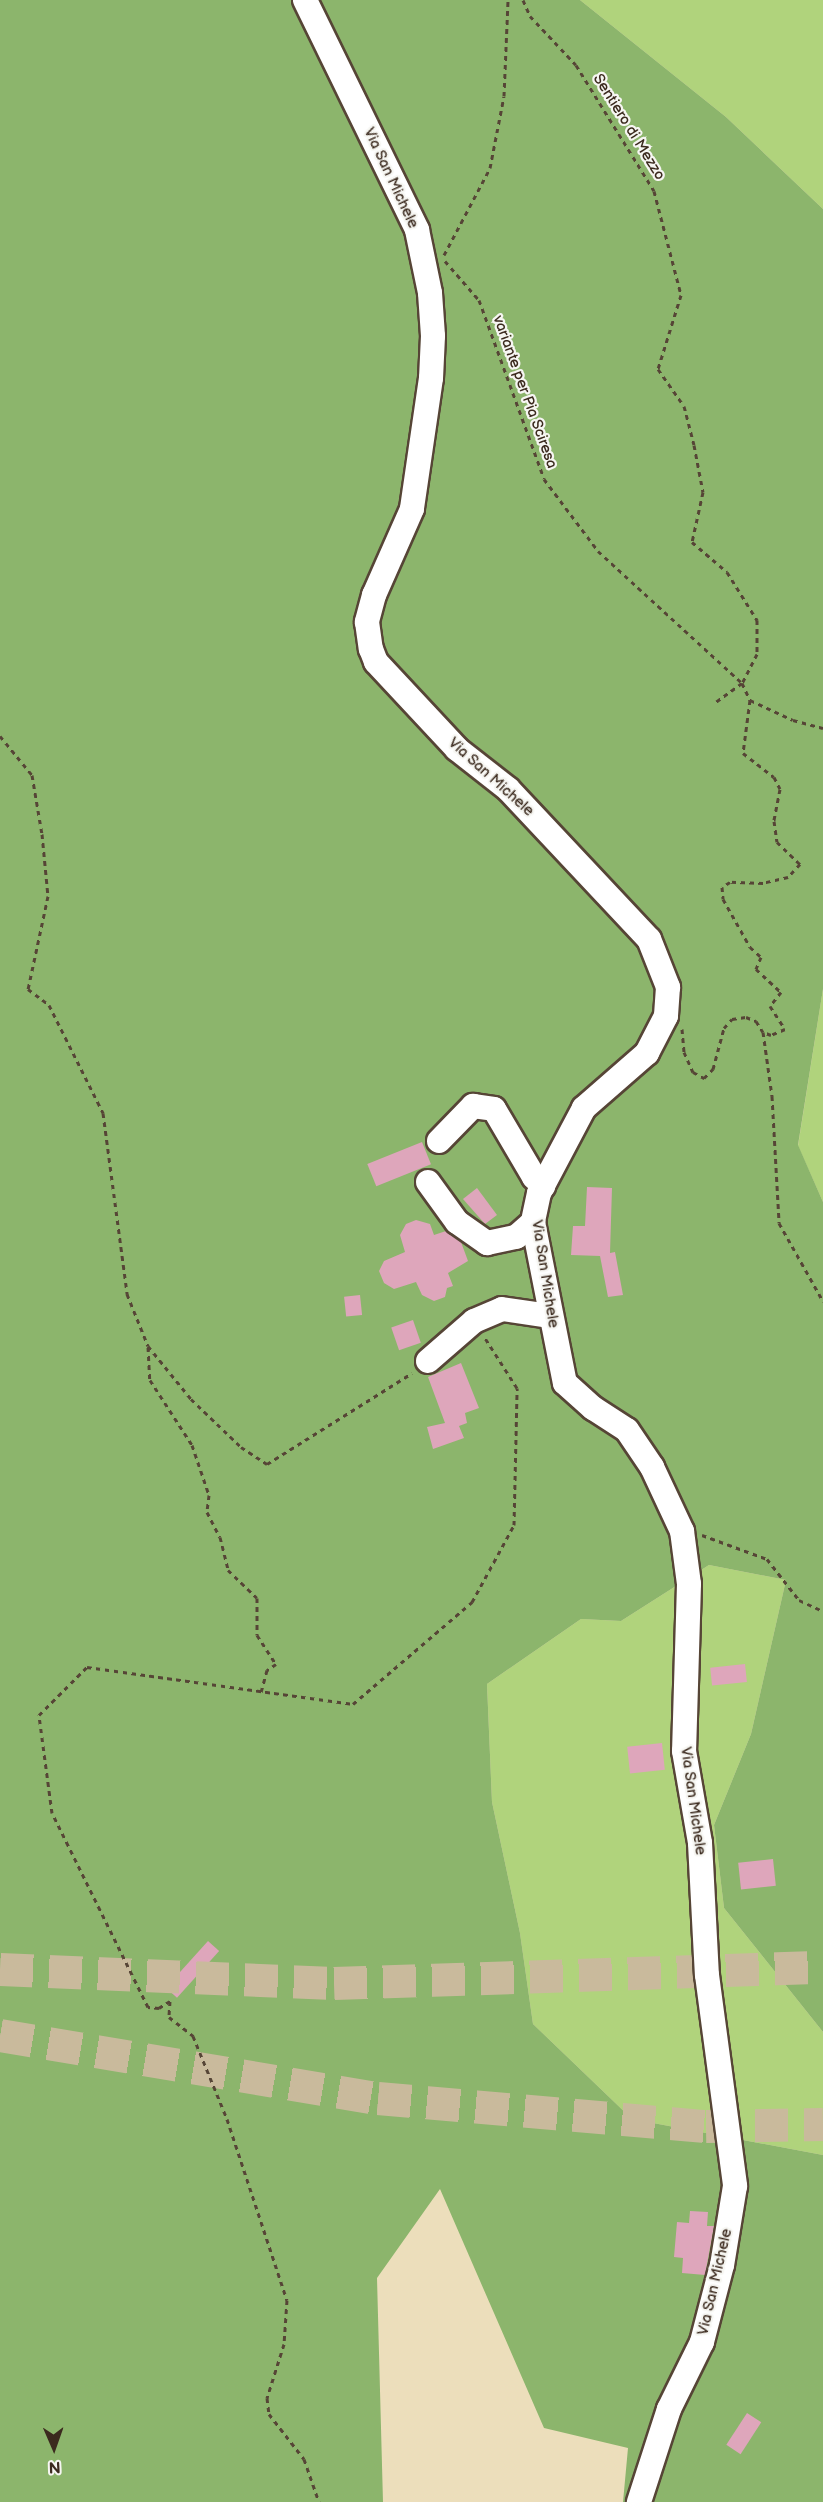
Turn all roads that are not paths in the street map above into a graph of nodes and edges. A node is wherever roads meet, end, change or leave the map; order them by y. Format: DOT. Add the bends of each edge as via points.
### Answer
graph roads {
  1 [pos="305,0"];
  2 [pos="439,1141"];
  3 [pos="428,1182"];
  4 [pos="543,1185"];
  5 [pos="533,1222"];
  6 [pos="550,1316"];
  7 [pos="428,1361"];
  8 [pos="639,2502"];
  1 -- 4 [label="street, Via San Michele" via="417,230 428,286 433,336 431,378 412,509 374,595 367,622 371,649 376,662 457,749 508,789 649,939 668,987 666,1016 647,1053 584,1108"];
  2 -- 4 [label="street" via="473,1106 494,1109 534,1177"];
  3 -- 5 [label="street" via="457,1222 487,1243 516,1237"];
  4 -- 5 [label="street, Via San Michele"];
  5 -- 6 [label="street, Via San Michele"];
  6 -- 7 [label="street" via="502,1310 474,1321"];
  6 -- 8 [label="street, Via San Michele" via="565,1383 593,1408 627,1430 652,1467 682,1531 689,1584 684,1751 700,1843 707,1976 735,2186 722,2265 702,2342 669,2409"];
}
